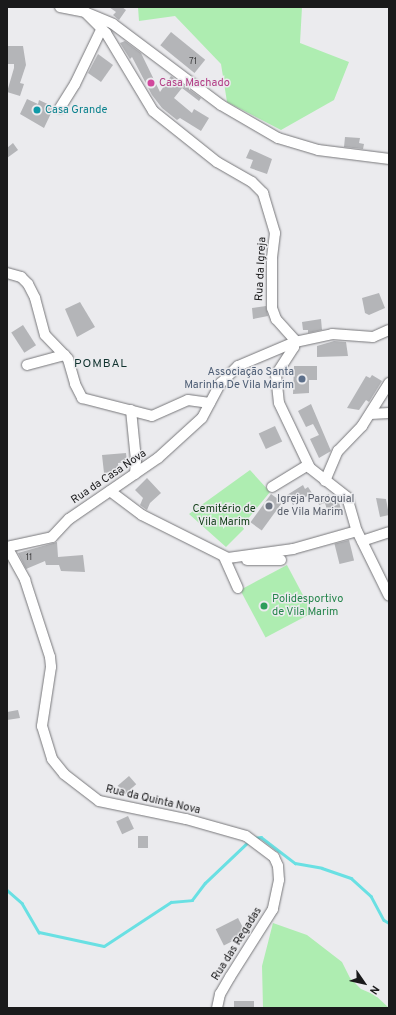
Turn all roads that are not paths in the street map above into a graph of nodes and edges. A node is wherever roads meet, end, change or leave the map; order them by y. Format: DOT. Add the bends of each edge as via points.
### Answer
graph roads {
  1 [pos="60,7"];
  2 [pos="85,12"];
  3 [pos="102,28"];
  4 [pos="60,108"];
  5 [pos="389,159"];
  6 [pos="7,273"];
  7 [pos="389,330"];
  8 [pos="295,342"];
  9 [pos="64,355"];
  10 [pos="26,365"];
  11 [pos="389,383"];
  12 [pos="210,403"];
  13 [pos="131,410"];
  14 [pos="389,413"];
  15 [pos="370,414"];
  16 [pos="308,465"];
  17 [pos="135,474"];
  18 [pos="325,481"];
  19 [pos="272,487"];
  20 [pos="110,491"];
  21 [pos="357,531"];
  22 [pos="389,532"];
  23 [pos="362,541"];
  24 [pos="7,547"];
  25 [pos="224,557"];
  26 [pos="238,559"];
  27 [pos="281,560"];
  28 [pos="238,588"];
  29 [pos="389,596"];
  30 [pos="246,836"];
  31 [pos="217,1008"];
  1 -- 2 [label="street"];
  2 -- 3 [label="street, Rua da Igreja"];
  2 -- 5 [label="street" via="113,24 131,36 189,82 247,122 291,143"];
  3 -- 4 [label="street" via="76,83"];
  3 -- 8 [label="street, Rua da Igreja" via="153,111 217,162 252,182 263,193 275,229 272,308 276,319 293,336"];
  6 -- 9 [label="street" via="21,277 28,284 35,298 45,335"];
  7 -- 8 [label="street, Rua da Casa Nova" via="373,337 332,334"];
  8 -- 12 [label="street, Rua da Casa Nova" via="235,368 221,383"];
  8 -- 16 [label="street" via="277,372 276,385 280,407"];
  9 -- 10 [label="street"];
  9 -- 13 [label="street" via="82,398"];
  11 -- 15 [label="street"];
  12 -- 13 [label="street" via="188,400 154,416"];
  12 -- 17 [label="street, Rua da Casa Nova" via="202,418 188,432"];
  13 -- 17 [label="street"];
  14 -- 15 [label="street"];
  15 -- 18 [label="street" via="338,451"];
  16 -- 18 [label="street"];
  16 -- 19 [label="street"];
  17 -- 20 [label="street, Rua da Casa Nova"];
  18 -- 21 [label="street" via="347,497"];
  20 -- 24 [label="street, Rua da Casa Nova" via="69,519 52,537"];
  20 -- 25 [label="street" via="142,515"];
  21 -- 23 [label="street"];
  21 -- 26 [label="street" via="304,546"];
  22 -- 23 [label="street"];
  23 -- 29 [label="street"];
  24 -- 30 [label="street, Rua da Quinta Nova" via="25,580 50,657 43,732 52,759 64,774 99,801 186,819"];
  25 -- 26 [label="street"];
  25 -- 28 [label="street"];
  26 -- 27 [label="street" via="256,562"];
  30 -- 31 [label="street, Rua das Regadas" via="274,857 279,880 273,909 220,994"];
}
